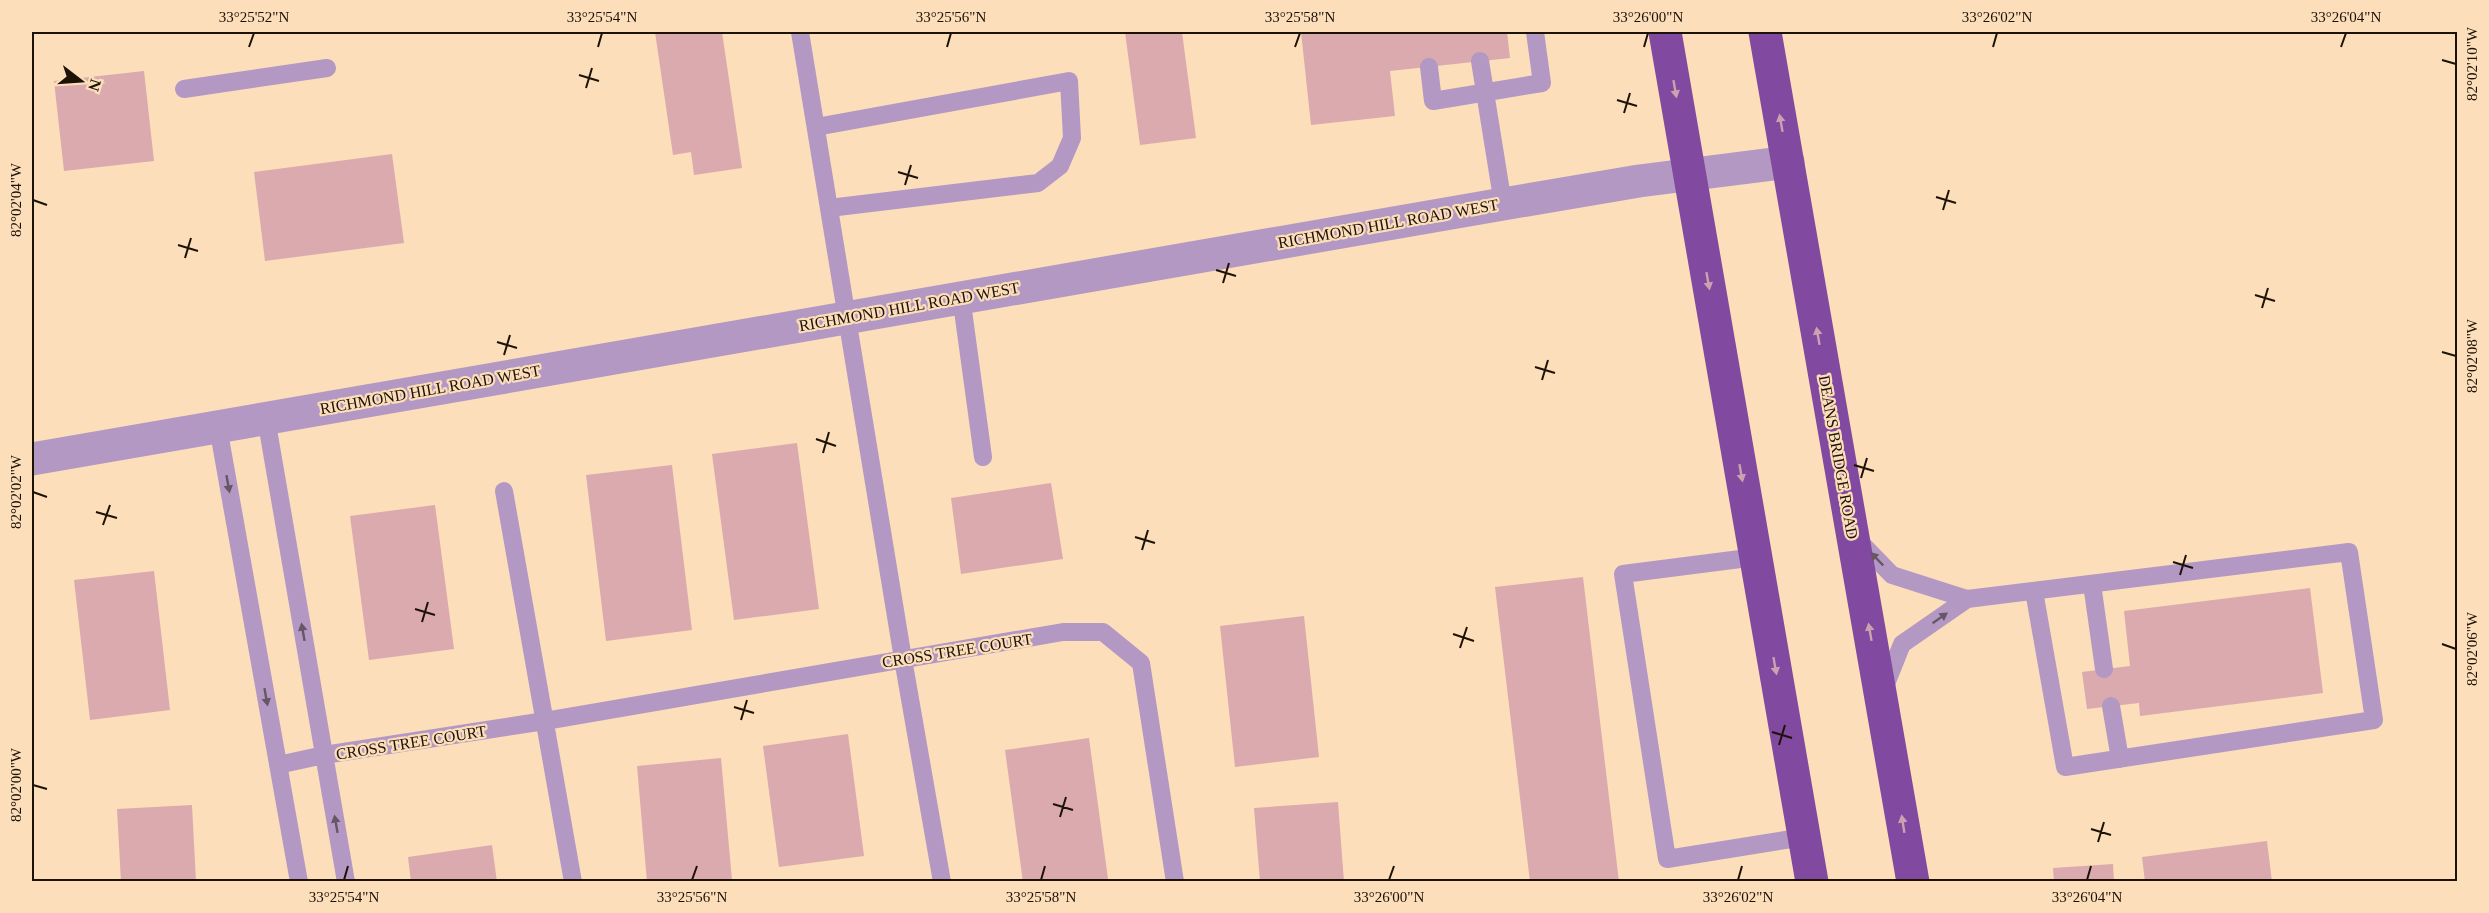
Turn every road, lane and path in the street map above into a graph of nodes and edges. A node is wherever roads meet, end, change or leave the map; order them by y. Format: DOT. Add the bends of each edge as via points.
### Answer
graph roads {
  1 [pos="801,32"];
  2 [pos="1535,32"];
  3 [pos="1665,32"];
  4 [pos="1765,32"];
  5 [pos="1480,61"];
  6 [pos="1429,67"];
  7 [pos="327,68"];
  8 [pos="184,89"];
  9 [pos="1486,93"];
  10 [pos="816,127"];
  11 [pos="1788,162"];
  12 [pos="1689,175"];
  13 [pos="1503,204"];
  14 [pos="829,208"];
  15 [pos="961,296"];
  16 [pos="846,316"];
  17 [pos="266,418"];
  18 [pos="218,427"];
  19 [pos="983,457"];
  20 [pos="32,459"];
  21 [pos="504,491"];
  22 [pos="1852,535"];
  23 [pos="1756,557"];
  24 [pos="2092,584"];
  25 [pos="2034,591"];
  26 [pos="1967,599"];
  27 [pos="903,659"];
  28 [pos="2104,669"];
  29 [pos="1882,695"];
  30 [pos="2111,706"];
  31 [pos="545,721"];
  32 [pos="324,754"];
  33 [pos="2120,759"];
  34 [pos="278,765"];
  35 [pos="1804,837"];
  36 [pos="299,882"];
  37 [pos="346,882"];
  38 [pos="573,882"];
  39 [pos="942,882"];
  40 [pos="1174,882"];
  41 [pos="1812,882"];
  42 [pos="1913,882"];
  1 -- 10 [label="lane"];
  2 -- 9 [label="lane" via="1542,83"];
  3 -- 12 [label="highway, one-way"];
  11 -- 4 [label="highway, DEANS BRIDGE ROAD, one-way"];
  5 -- 9 [label="lane"];
  6 -- 9 [label="lane" via="1433,101"];
  7 -- 8 [label="lane"];
  9 -- 13 [label="lane"];
  10 -- 14 [label="lane"];
  10 -- 14 [label="lane" via="1070,81 1072,138 1060,166 1038,183"];
  11 -- 12 [label="street, RICHMOND HILL ROAD WEST"];
  22 -- 11 [label="highway, DEANS BRIDGE ROAD, one-way"];
  12 -- 13 [label="street, RICHMOND HILL ROAD WEST"];
  12 -- 23 [label="highway, one-way"];
  13 -- 15 [label="street, RICHMOND HILL ROAD WEST"];
  14 -- 16 [label="lane"];
  15 -- 16 [label="street, RICHMOND HILL ROAD WEST"];
  15 -- 19 [label="lane"];
  16 -- 17 [label="street, RICHMOND HILL ROAD WEST"];
  16 -- 27 [label="lane"];
  17 -- 18 [label="street, RICHMOND HILL ROAD WEST"];
  32 -- 17 [label="lane, one-way"];
  18 -- 20 [label="street, RICHMOND HILL ROAD WEST"];
  18 -- 34 [label="lane, one-way"];
  21 -- 31 [label="lane"];
  26 -- 22 [label="lane, one-way" via="1892,575"];
  29 -- 22 [label="highway, DEANS BRIDGE ROAD, one-way"];
  23 -- 35 [label="highway, one-way"];
  23 -- 35 [label="lane" via="1623,574 1667,859"];
  24 -- 25 [label="lane"];
  24 -- 28 [label="lane"];
  24 -- 33 [label="lane" via="2349,552 2374,720"];
  25 -- 26 [label="lane"];
  25 -- 33 [label="lane" via="2065,767"];
  29 -- 26 [label="lane, one-way" via="1902,644"];
  27 -- 31 [label="lane, CROSS TREE COURT"];
  27 -- 39 [label="lane"];
  27 -- 40 [label="lane, CROSS TREE COURT" via="1063,632 1103,632 1134,657 1141,663"];
  42 -- 29 [label="highway, DEANS BRIDGE ROAD, one-way"];
  30 -- 33 [label="lane"];
  31 -- 32 [label="lane, CROSS TREE COURT"];
  31 -- 38 [label="lane"];
  32 -- 34 [label="lane, CROSS TREE COURT"];
  37 -- 32 [label="lane, one-way"];
  34 -- 36 [label="lane"];
  35 -- 41 [label="highway"];
}
